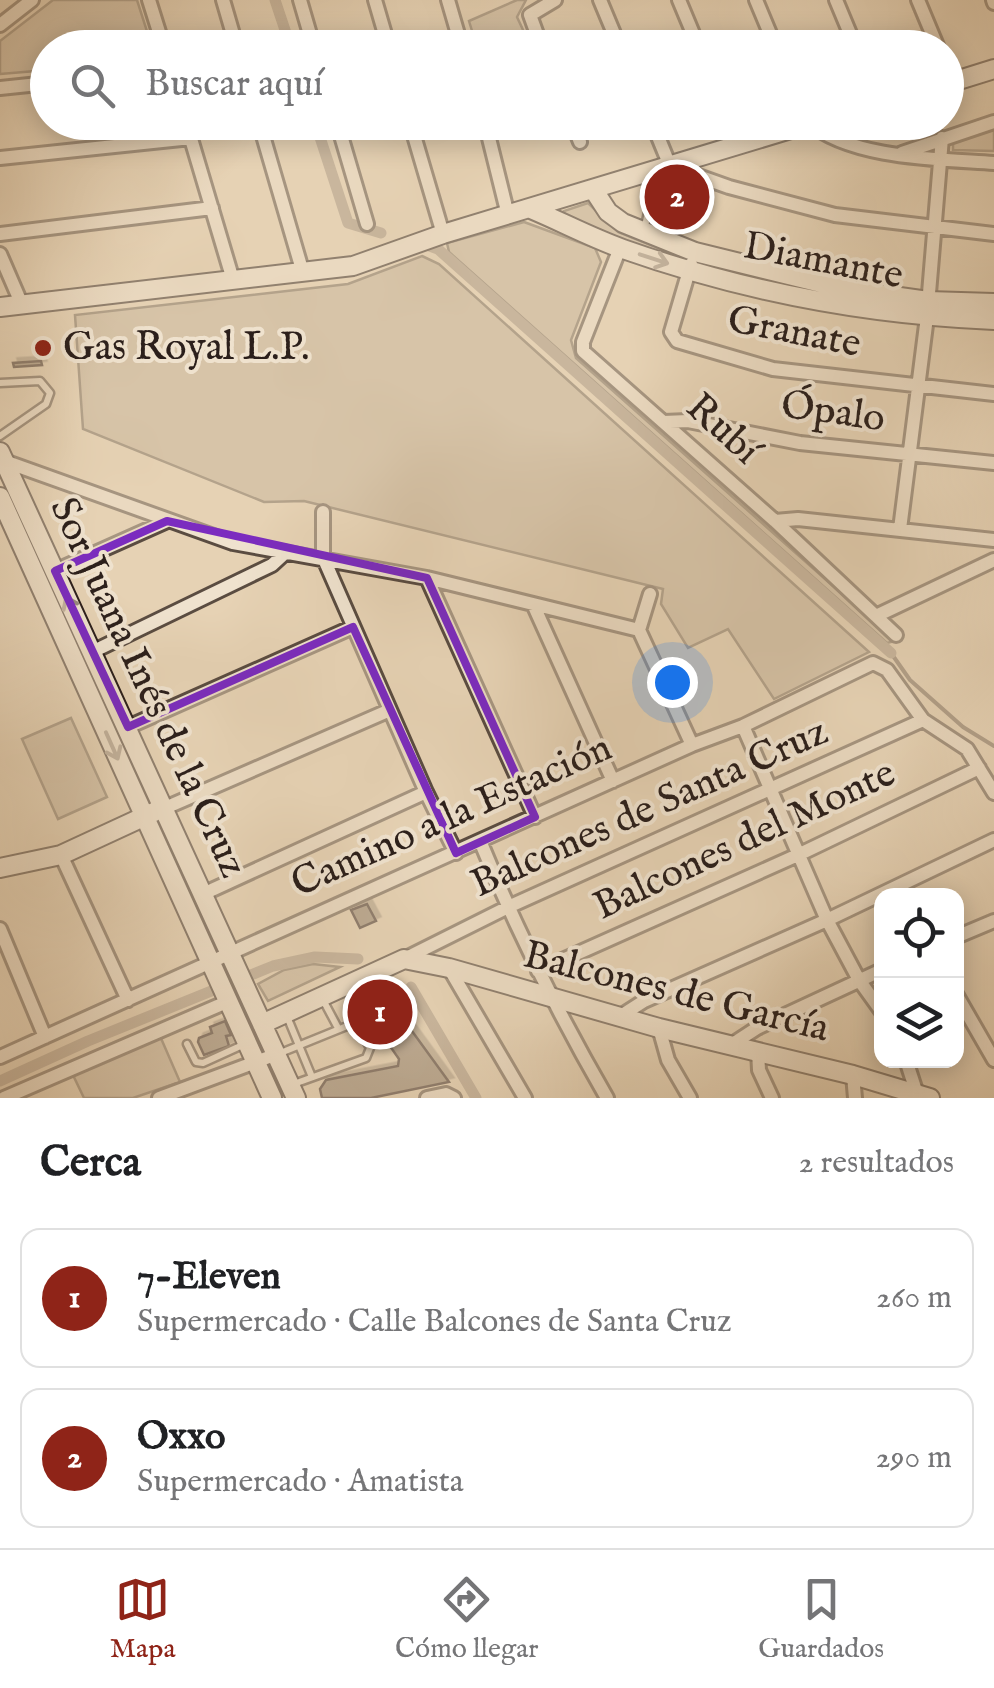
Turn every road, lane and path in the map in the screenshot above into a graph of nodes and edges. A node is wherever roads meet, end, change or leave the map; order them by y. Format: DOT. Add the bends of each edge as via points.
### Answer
graph roads {
  1 [pos="32,0"];
  2 [pos="149,0"];
  3 [pos="222,0"];
  4 [pos="300,0"];
  5 [pos="375,0"];
  6 [pos="448,0"];
  7 [pos="555,0"];
  8 [pos="600,0"];
  9 [pos="680,0"];
  10 [pos="756,0"];
  11 [pos="836,0"];
  12 [pos="918,0"];
  13 [pos="0,24"];
  14 [pos="158,30"];
  15 [pos="231,30"];
  16 [pos="309,30"];
  17 [pos="383,30"];
  18 [pos="457,30"];
  19 [pos="535,30"];
  20 [pos="612,30"];
  21 [pos="692,30"];
  22 [pos="768,30"];
  23 [pos="848,30"];
  24 [pos="930,30"];
  25 [pos="994,69"];
  26 [pos="964,75"];
  27 [pos="30,85"];
  28 [pos="0,88"];
  29 [pos="994,122"];
  30 [pos="964,131"];
  31 [pos="171,140"];
  32 [pos="191,140"];
  33 [pos="264,140"];
  34 [pos="342,140"];
  35 [pos="415,140"];
  36 [pos="490,140"];
  37 [pos="657,140"];
  38 [pos="736,140"];
  39 [pos="758,140"];
  40 [pos="837,140"];
  41 [pos="937,140"];
  42 [pos="942,140"];
  43 [pos="739,146"];
  44 [pos="901,153"];
  45 [pos="0,158"];
  46 [pos="942,160"];
  47 [pos="994,163"];
  48 [pos="664,167"];
  49 [pos="593,188"];
  50 [pos="212,208"];
  51 [pos="531,209"];
  52 [pos="508,215"];
  53 [pos="367,224"];
  54 [pos="934,228"];
  55 [pos="644,232"];
  56 [pos="0,234"];
  57 [pos="443,234"];
  58 [pos="994,234"];
  59 [pos="620,248"];
  60 [pos="0,254"];
  61 [pos="692,261"];
  62 [pos="303,273"];
  63 [pos="234,280"];
  64 [pos="994,303"];
  65 [pos="22,304"];
  66 [pos="0,307"];
  67 [pos="927,309"];
  68 [pos="994,320"];
  69 [pos="0,382"];
  70 [pos="917,388"];
  71 [pos="994,394"];
  72 [pos="664,422"];
  73 [pos="0,436"];
  74 [pos="2,457"];
  75 [pos="909,457"];
  76 [pos="994,463"];
  77 [pos="0,497"];
  78 [pos="322,512"];
  79 [pos="167,520"];
  80 [pos="775,521"];
  81 [pos="900,528"];
  82 [pos="994,540"];
  83 [pos="285,553"];
  84 [pos="322,557"];
  85 [pos="994,560"];
  86 [pos="55,571"];
  87 [pos="428,578"];
  88 [pos="650,594"];
  89 [pos="533,604"];
  90 [pos="876,616"];
  91 [pos="353,626"];
  92 [pos="639,630"];
  93 [pos="896,635"];
  94 [pos="92,652"];
  95 [pos="390,710"];
  96 [pos="923,720"];
  97 [pos="743,726"];
  98 [pos="128,727"];
  99 [pos="692,745"];
  100 [pos="979,768"];
  101 [pos="614,780"];
  102 [pos="770,790"];
  103 [pos="426,792"];
  104 [pos="994,793"];
  105 [pos="165,808"];
  106 [pos="143,817"];
  107 [pos="535,817"];
  108 [pos="994,840"];
  109 [pos="481,842"];
  110 [pos="456,853"];
  111 [pos="800,854"];
  112 [pos="61,855"];
  113 [pos="0,868"];
  114 [pos="203,894"];
  115 [pos="508,907"];
  116 [pos="827,920"];
  117 [pos="994,920"];
  118 [pos="0,929"];
  119 [pos="964,933"];
  120 [pos="232,958"];
  121 [pos="404,960"];
  122 [pos="214,967"];
  123 [pos="449,968"];
  124 [pos="538,971"];
  125 [pos="874,973"];
  126 [pos="858,980"];
  127 [pos="322,997"];
  128 [pos="228,999"];
  129 [pos="551,999"];
  130 [pos="128,1000"];
  131 [pos="874,1001"];
  132 [pos="964,1008"];
  133 [pos="286,1013"];
  134 [pos="620,1017"];
  135 [pos="262,1024"];
  136 [pos="338,1028"];
  137 [pos="658,1028"];
  138 [pos="45,1037"];
  139 [pos="187,1044"];
  140 [pos="298,1044"];
  141 [pos="731,1044"];
  142 [pos="758,1050"];
  143 [pos="252,1051"];
  144 [pos="276,1054"];
  145 [pos="0,1057"];
  146 [pos="994,1060"];
  147 [pos="910,1068"];
  148 [pos="853,1075"];
  149 [pos="312,1077"];
  150 [pos="196,1084"];
  151 [pos="293,1092"];
  152 [pos="923,1096"];
  153 [pos="453,1097"];
  154 [pos="4,1098"];
  155 [pos="159,1098"];
  156 [pos="190,1098"];
  157 [pos="272,1098"];
  158 [pos="427,1098"];
  159 [pos="525,1098"];
  160 [pos="607,1098"];
  161 [pos="690,1098"];
  162 [pos="772,1098"];
  163 [pos="855,1098"];
  1 -- 13 [label="street"];
  2 -- 14 [label="street"];
  3 -- 15 [label="street"];
  4 -- 16 [label="street"];
  5 -- 17 [label="street"];
  6 -- 18 [label="street"];
  7 -- 19 [label="street" via="530,15"];
  8 -- 20 [label="street"];
  9 -- 21 [label="street"];
  10 -- 22 [label="street"];
  11 -- 23 [label="street"];
  12 -- 24 [label="street"];
  25 -- 26 [label="street"];
  27 -- 28 [label="street"];
  29 -- 30 [label="street"];
  31 -- 45 [label="street"];
  32 -- 50 [label="street"];
  33 -- 62 [label="street"];
  34 -- 53 [label="street"];
  35 -- 57 [label="street"];
  36 -- 52 [label="street"];
  37 -- 48 [label="street"];
  38 -- 43 [label="street"];
  39 -- 43 [label="street"];
  40 -- 44 [label="street"];
  41 -- 44 [label="street"];
  42 -- 46 [label="street"];
  43 -- 48 [label="street"];
  44 -- 46 [label="street"];
  46 -- 47 [label="street"];
  46 -- 54 [label="street"];
  48 -- 49 [label="street"];
  48 -- 54 [label="street" via="835,215"];
  48 -- 55 [label="lane"];
  49 -- 51 [label="street"];
  49 -- 55 [label="street, Diamante" via="608,212"];
  50 -- 56 [label="street"];
  50 -- 63 [label="street"];
  51 -- 52 [label="street"];
  51 -- 59 [label="street, Diamante"];
  52 -- 57 [label="street"];
  54 -- 58 [label="street"];
  54 -- 67 [label="street"];
  55 -- 61 [label="street, Diamante"];
  57 -- 62 [label="street" via="353,266"];
  59 -- 61 [label="street, Diamante, one-way"];
  59 -- 72 [label="street, Rubí" via="583,351"];
  60 -- 65 [label="street"];
  61 -- 67 [label="street, Diamante"];
  61 -- 70 [label="street, Granate" via="671,332 676,341 773,369"];
  62 -- 63 [label="street"];
  63 -- 65 [label="street"];
  64 -- 67 [label="street, Diamante"];
  65 -- 66 [label="street"];
  67 -- 68 [label="street, Diamante"];
  67 -- 70 [label="street"];
  69 -- 73 [label="lane" via="40,382 50,393 46,404"];
  70 -- 71 [label="street, Granate"];
  70 -- 75 [label="street"];
  72 -- 75 [label="street, Ópalo"];
  72 -- 80 [label="street, Rubí"];
  74 -- 79 [label="street"];
  74 -- 86 [label="street, Sor Juana Inés de la Cruz"];
  75 -- 76 [label="street, Ópalo"];
  75 -- 81 [label="street"];
  77 -- 106 [label="street, Sor Juana Inés de la Cruz, one-way"];
  78 -- 84 [label="street"];
  79 -- 83 [label="street"];
  79 -- 86 [label="street"];
  80 -- 81 [label="street"];
  80 -- 90 [label="street, Rubí"];
  81 -- 82 [label="street"];
  83 -- 84 [label="street"];
  83 -- 94 [label="street"];
  84 -- 87 [label="street"];
  84 -- 91 [label="street"];
  85 -- 90 [label="street"];
  94 -- 86 [label="street, Sor Juana Inés de la Cruz, one-way"];
  87 -- 89 [label="street"];
  87 -- 107 [label="street"];
  88 -- 92 [label="street"];
  89 -- 92 [label="street"];
  89 -- 101 [label="street"];
  90 -- 93 [label="street, Rubí"];
  91 -- 95 [label="street"];
  91 -- 98 [label="street"];
  92 -- 99 [label="street"];
  94 -- 98 [label="street, Sor Juana Inés de la Cruz"];
  95 -- 103 [label="street"];
  95 -- 105 [label="street"];
  96 -- 97 [label="street, Camino a la Estación" via="877,663"];
  96 -- 100 [label="street" via="967,749"];
  96 -- 102 [label="street, Balcones de Santa Cruz"];
  97 -- 99 [label="street, Camino a la Estación"];
  97 -- 102 [label="street"];
  98 -- 105 [label="street, Sor Juana Inés de la Cruz"];
  99 -- 101 [label="street, Camino a la Estación"];
  100 -- 104 [label="street"];
  100 -- 111 [label="street, Balcones del Monte"];
  101 -- 107 [label="street, Camino a la Estación"];
  102 -- 111 [label="street"];
  102 -- 115 [label="street, Balcones de Santa Cruz"];
  103 -- 110 [label="street"];
  103 -- 114 [label="street"];
  105 -- 106 [label="street"];
  105 -- 114 [label="street, Sor Juana Inés de la Cruz"];
  106 -- 112 [label="street"];
  106 -- 122 [label="street, Sor Juana Inés de la Cruz"];
  107 -- 109 [label="street, Camino a la Estación"];
  108 -- 116 [label="street"];
  109 -- 110 [label="street, Camino a la Estación"];
  109 -- 115 [label="street"];
  110 -- 120 [label="street, Camino a la Estación"];
  111 -- 116 [label="street"];
  111 -- 124 [label="street, Balcones del Monte"];
  112 -- 113 [label="street"];
  112 -- 130 [label="street"];
  114 -- 120 [label="street, Sor Juana Inés de la Cruz"];
  115 -- 121 [label="street, Balcones de Santa Cruz"];
  115 -- 124 [label="street"];
  116 -- 126 [label="street"];
  116 -- 134 [label="street"];
  117 -- 119 [label="street"];
  118 -- 138 [label="street"];
  120 -- 122 [label="street, Camino a la Estación"];
  120 -- 135 [label="street, Sor Juana Inés de la Cruz"];
  121 -- 123 [label="street, Balcones de García"];
  121 -- 127 [label="street"];
  122 -- 128 [label="street, Sor Juana Inés de la Cruz"];
  122 -- 130 [label="street, Camino a la Estación"];
  123 -- 129 [label="street, Balcones de García"];
  123 -- 159 [label="street"];
  124 -- 129 [label="street"];
  125 -- 126 [label="street"];
  126 -- 131 [label="street"];
  126 -- 141 [label="street"];
  127 -- 133 [label="street"];
  127 -- 136 [label="lane"];
  128 -- 143 [label="street, Sor Juana Inés de la Cruz"];
  128 -- 154 [label="street"];
  129 -- 134 [label="street, Balcones de García"];
  129 -- 160 [label="street"];
  130 -- 138 [label="street, Camino a la Estación"];
  132 -- 146 [label="street"];
  133 -- 135 [label="street"];
  133 -- 140 [label="lane"];
  134 -- 137 [label="street, Balcones de García"];
  135 -- 144 [label="street, Sor Juana Inés de la Cruz"];
  136 -- 140 [label="lane"];
  136 -- 149 [label="lane" via="358,1026 369,1055"];
  137 -- 141 [label="street, Balcones de García"];
  137 -- 161 [label="street"];
  138 -- 145 [label="street, Camino a la Estación"];
  139 -- 143 [label="lane" via="203,1064"];
  140 -- 144 [label="lane"];
  140 -- 149 [label="lane"];
  141 -- 142 [label="street, Balcones de García"];
  142 -- 148 [label="street, Balcones de García"];
  142 -- 162 [label="street"];
  143 -- 144 [label="street"];
  143 -- 150 [label="street"];
  143 -- 157 [label="street, Sor Juana Inés de la Cruz"];
  144 -- 151 [label="street, Sor Juana Inés de la Cruz"];
  147 -- 152 [label="street"];
  148 -- 152 [label="street, Balcones de García"];
  148 -- 163 [label="street"];
  149 -- 151 [label="lane"];
  150 -- 155 [label="street"];
  150 -- 156 [label="street"];
  153 -- 158 [label="street"];
}
